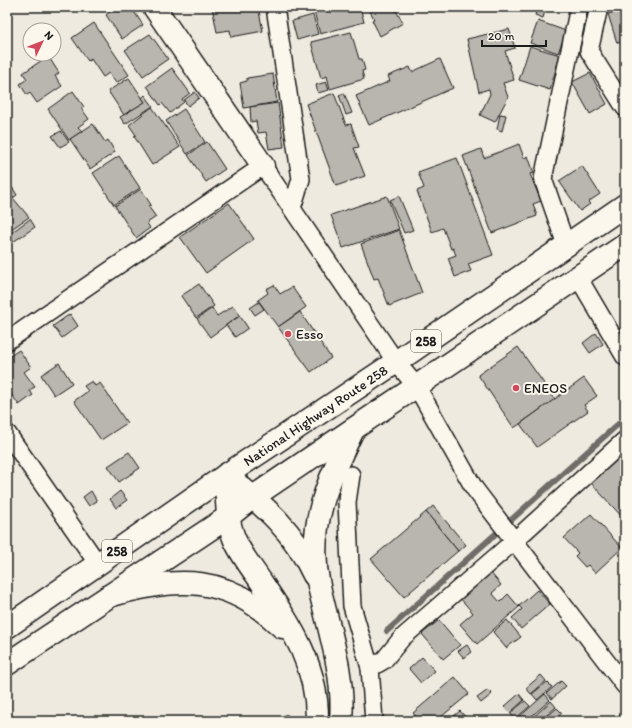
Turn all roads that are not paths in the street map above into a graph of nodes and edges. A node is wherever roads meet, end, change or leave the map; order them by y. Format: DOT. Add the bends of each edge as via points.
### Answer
graph roads {
  1 [pos="154,7"];
  2 [pos="275,7"];
  3 [pos="580,7"];
  4 [pos="599,7"];
  5 [pos="625,108"];
  6 [pos="263,166"];
  7 [pos="625,205"];
  8 [pos="292,208"];
  9 [pos="566,245"];
  10 [pos="625,245"];
  11 [pos="578,277"];
  12 [pos="7,341"];
  13 [pos="625,358"];
  14 [pos="396,362"];
  15 [pos="417,388"];
  16 [pos="353,430"];
  17 [pos="7,433"];
  18 [pos="625,440"];
  19 [pos="226,475"];
  20 [pos="351,475"];
  21 [pos="253,497"];
  22 [pos="228,517"];
  23 [pos="511,538"];
  24 [pos="98,564"];
  25 [pos="318,585"];
  26 [pos="109,596"];
  27 [pos="7,627"];
  28 [pos="303,650"];
  29 [pos="7,664"];
  30 [pos="370,668"];
  31 [pos="625,686"];
  32 [pos="317,721"];
  33 [pos="341,721"];
  34 [pos="374,721"];
  1 -- 6 [label="main road"];
  2 -- 8 [label="street" via="301,179"];
  3 -- 9 [label="street" via="543,179"];
  4 -- 5 [label="street" via="589,51"];
  6 -- 8 [label="street"];
  6 -- 12 [label="street"];
  7 -- 9 [label="main road, National Highway Route 258 / 258"];
  8 -- 14 [label="street"];
  9 -- 14 [label="main road, National Highway Route 258 / 258"];
  10 -- 11 [label="main road, 258"];
  11 -- 13 [label="street"];
  11 -- 15 [label="main road, 258"];
  14 -- 15 [label="street"];
  14 -- 19 [label="main road, National Highway Route 258 / 258"];
  15 -- 16 [label="main road, 258"];
  15 -- 23 [label="street" via="474,488"];
  16 -- 21 [label="main road, 258"];
  16 -- 25 [label="main road" via="335,467 319,512 315,536"];
  17 -- 24 [label="street"];
  18 -- 23 [label="street"];
  19 -- 21 [label="main road"];
  19 -- 22 [label="main road"];
  19 -- 24 [label="main road, National Highway Route 258 / 258"];
  20 -- 30 [label="street" via="347,502 352,606"];
  21 -- 22 [label="main road, 258"];
  21 -- 25 [label="main road" via="291,535 305,556"];
  22 -- 26 [label="main road, 258"];
  22 -- 28 [label="main road" via="235,539 292,627"];
  23 -- 30 [label="street" via="402,638 384,660"];
  23 -- 31 [label="street"];
  24 -- 27 [label="main road, National Highway Route 258 / 258"];
  25 -- 33 [label="main road" via="337,662 341,687"];
  26 -- 28 [label="main road" via="153,584 175,582 200,583 221,588 240,595 271,616"];
  26 -- 29 [label="main road, 258"];
  28 -- 32 [label="main road" via="316,695"];
  30 -- 34 [label="street"];
}
